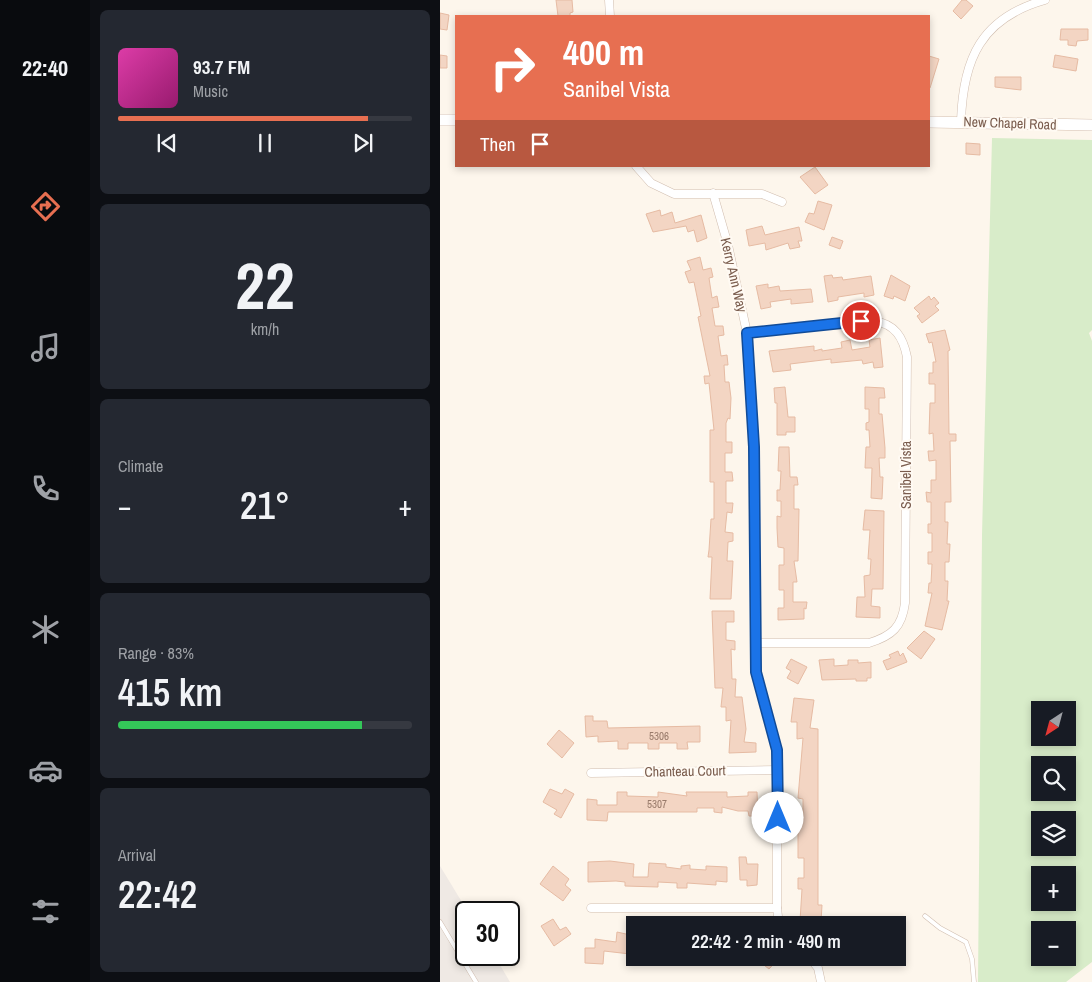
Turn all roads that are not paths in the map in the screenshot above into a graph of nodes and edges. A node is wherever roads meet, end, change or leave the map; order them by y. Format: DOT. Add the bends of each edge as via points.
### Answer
graph roads {
  1 [pos="609,0"];
  2 [pos="1044,0"];
  3 [pos="610,15"];
  4 [pos="440,120"];
  5 [pos="455,120"];
  6 [pos="961,121"];
  7 [pos="930,122"];
  8 [pos="1092,125"];
  9 [pos="637,167"];
  10 [pos="713,193"];
  11 [pos="782,202"];
  12 [pos="747,333"];
  13 [pos="756,643"];
  14 [pos="778,770"];
  15 [pos="591,772"];
  16 [pos="591,908"];
  17 [pos="777,908"];
  18 [pos="778,916"];
  19 [pos="925,916"];
  20 [pos="440,922"];
  21 [pos="816,966"];
  22 [pos="476,982"];
  23 [pos="821,982"];
  24 [pos="974,982"];
  1 -- 3 [label="street"];
  2 -- 6 [label="street" via="1007,15 981,41 966,73"];
  4 -- 5 [label="street"];
  6 -- 7 [label="street, New Chapel Road"];
  6 -- 8 [label="street, New Chapel Road"];
  9 -- 10 [label="street" via="651,183 674,194"];
  10 -- 11 [label="street" via="762,194"];
  10 -- 12 [label="street, Kerry Ann Way"];
  12 -- 13 [label="street, Kerry Ann Way" via="754,447"];
  12 -- 13 [label="street, Sanibel Vista" via="874,321 893,327 900,335 907,357 905,603 900,624 883,639 869,643"];
  13 -- 14 [label="street, Kerry Ann Way" via="756,672 776,740"];
  14 -- 15 [label="street, Chanteau Court"];
  14 -- 17 [label="street, Kerry Ann Way"];
  16 -- 17 [label="street"];
  17 -- 18 [label="street, Kerry Ann Way"];
  19 -- 24 [label="lane" via="966,942 972,958"];
  20 -- 22 [label="lane"];
  21 -- 23 [label="street"];
}
